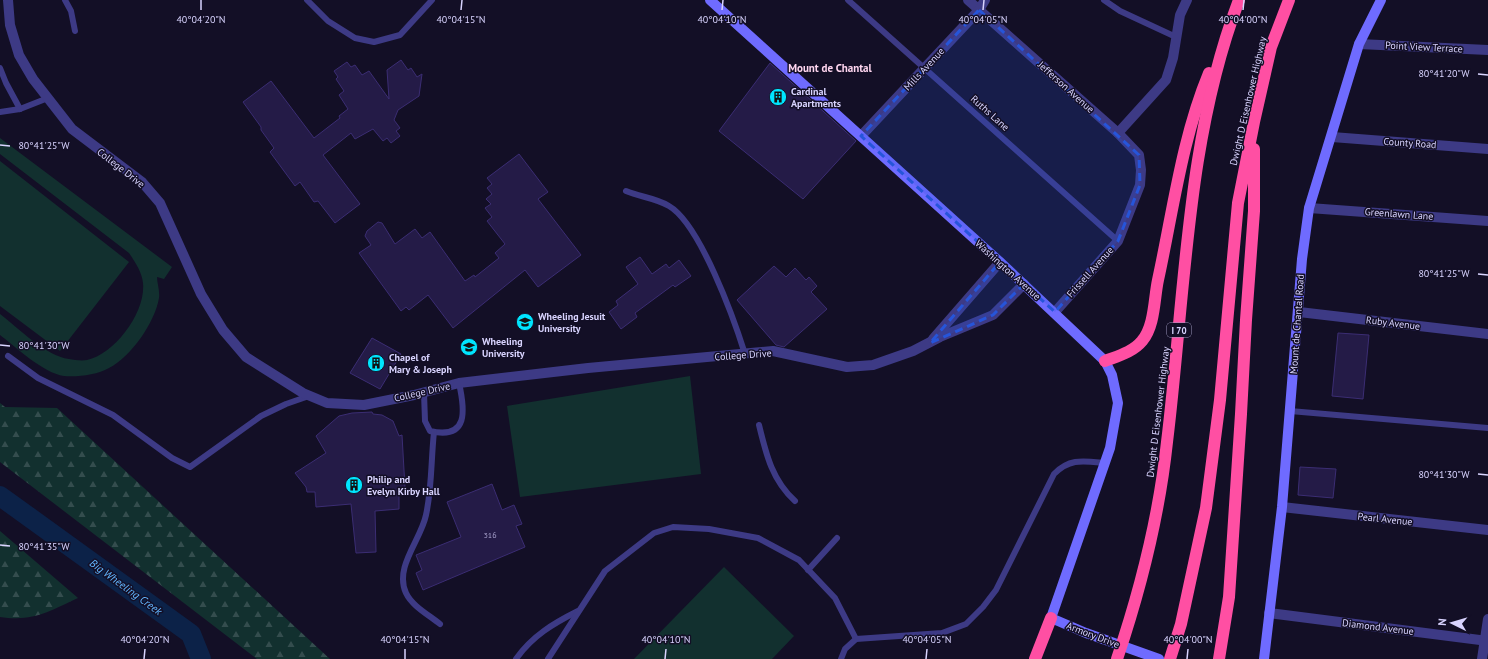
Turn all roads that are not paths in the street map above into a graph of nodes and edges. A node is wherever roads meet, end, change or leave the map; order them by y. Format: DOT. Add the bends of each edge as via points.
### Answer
graph roads {
  1 [pos="8,0"];
  2 [pos="65,0"];
  3 [pos="307,0"];
  4 [pos="432,0"];
  5 [pos="710,0"];
  6 [pos="848,0"];
  7 [pos="968,0"];
  8 [pos="985,0"];
  9 [pos="1104,0"];
  10 [pos="1187,0"];
  11 [pos="1239,0"];
  12 [pos="1289,0"];
  13 [pos="1381,0"];
  14 [pos="979,10"];
  15 [pos="1231,22"];
  16 [pos="74,31"];
  17 [pos="1176,37"];
  18 [pos="1359,44"];
  19 [pos="1488,50"];
  20 [pos="0,68"];
  21 [pos="925,68"];
  22 [pos="48,98"];
  23 [pos="20,109"];
  24 [pos="0,112"];
  25 [pos="1254,122"];
  26 [pos="1118,133"];
  27 [pos="861,136"];
  28 [pos="1332,137"];
  29 [pos="1488,149"];
  30 [pos="1140,185"];
  31 [pos="626,191"];
  32 [pos="1309,208"];
  33 [pos="1488,221"];
  34 [pos="1118,241"];
  35 [pos="1000,262"];
  36 [pos="1024,284"];
  37 [pos="1055,312"];
  38 [pos="1299,312"];
  39 [pos="1488,334"];
  40 [pos="930,343"];
  41 [pos="745,354"];
  42 [pos="8,356"];
  43 [pos="1105,361"];
  44 [pos="459,383"];
  45 [pos="424,393"];
  46 [pos="309,396"];
  47 [pos="1290,411"];
  48 [pos="759,425"];
  49 [pos="1488,428"];
  50 [pos="434,432"];
  51 [pos="1105,463"];
  52 [pos="795,501"];
  53 [pos="1282,508"];
  54 [pos="1488,530"];
  55 [pos="837,538"];
  56 [pos="808,570"];
  57 [pos="579,610"];
  58 [pos="1268,613"];
  59 [pos="1051,618"];
  60 [pos="1488,619"];
  61 [pos="440,624"];
  62 [pos="856,639"];
  63 [pos="1487,641"];
  64 [pos="516,659"];
  65 [pos="548,659"];
  66 [pos="841,659"];
  67 [pos="1035,659"];
  68 [pos="1117,659"];
  69 [pos="1159,659"];
  70 [pos="1170,659"];
  71 [pos="1219,659"];
  72 [pos="1264,659"];
  73 [pos="1482,659"];
  1 -- 22 [label="street, College Drive" via="10,25 19,56"];
  2 -- 16 [label="lane" via="71,11"];
  3 -- 4 [label="lane" via="328,21 355,38 374,42 400,35"];
  5 -- 27 [label="street, Washington Avenue"];
  6 -- 21 [label="lane, Ruths Lane"];
  7 -- 14 [label="street, Jefferson Avenue"];
  8 -- 14 [label="street, Mills Avenue"];
  9 -- 17 [label="lane" via="1120,11"];
  10 -- 17 [label="street" via="1180,15"];
  11 -- 15 [label="highway, Dwight D Eisenhower Highway / I 70"];
  12 -- 25 [label="highway, Dwight D Eisenhower Highway" via="1271,47"];
  13 -- 18 [label="street, Mount de Chantal Road"];
  14 -- 21 [label="street, Mills Avenue"];
  14 -- 26 [label="street, Jefferson Avenue"];
  15 -- 43 [label="highway" via="1197,101 1150,324 1143,341 1124,354"];
  15 -- 68 [label="highway, Dwight D Eisenhower Highway / I 70" via="1212,86 1198,156 1156,523"];
  17 -- 26 [label="street" via="1166,80"];
  18 -- 19 [label="street, Point View Terrace"];
  18 -- 28 [label="street, Mount de Chantal Road"];
  20 -- 23 [label="lane"];
  21 -- 27 [label="street, Mills Avenue"];
  21 -- 34 [label="lane, Ruths Lane"];
  22 -- 23 [label="lane"];
  22 -- 46 [label="street, College Drive" via="72,129 142,182 160,203 202,294 223,330 246,357"];
  23 -- 24 [label="lane"];
  25 -- 70 [label="highway, Dwight D Eisenhower Highway" via="1238,203 1220,400 1206,508 1181,624"];
  25 -- 71 [label="highway" via="1254,211 1241,422 1229,597"];
  26 -- 30 [label="street, Jefferson Avenue" via="1139,155"];
  27 -- 35 [label="street, Washington Avenue"];
  28 -- 29 [label="street, County Road"];
  28 -- 32 [label="street, Mount de Chantal Road"];
  30 -- 34 [label="street, Frissell Avenue"];
  31 -- 41 [label="lane" via="670,206 684,219 721,290"];
  32 -- 33 [label="street, Greenlawn Lane"];
  32 -- 38 [label="street, Mount de Chantal Road" via="1302,259"];
  34 -- 37 [label="street, Frissell Avenue"];
  35 -- 36 [label="street, Washington Avenue"];
  35 -- 40 [label="street"];
  36 -- 37 [label="street, Washington Avenue"];
  36 -- 40 [label="street, College Drive" via="993,315"];
  37 -- 43 [label="street, Washington Avenue"];
  38 -- 39 [label="street, Ruby Avenue"];
  38 -- 47 [label="street, Mount de Chantal Road"];
  40 -- 41 [label="street, College Drive" via="873,365 847,367 773,351"];
  41 -- 44 [label="street, College Drive"];
  42 -- 46 [label="lane" via="38,378 113,415 172,458 190,467 261,416"];
  43 -- 51 [label="street, Washington Avenue" via="1112,374 1118,403"];
  44 -- 45 [label="street, College Drive"];
  44 -- 50 [label="lane" via="464,410 462,423 454,430 443,434"];
  45 -- 46 [label="street, College Drive" via="364,405 327,403"];
  45 -- 50 [label="lane" via="425,421 430,431"];
  47 -- 49 [label="lane"];
  47 -- 53 [label="street, Mount de Chantal Road"];
  48 -- 52 [label="lane" via="772,472"];
  50 -- 61 [label="lane" via="426,515 403,575 406,592 411,601"];
  51 -- 59 [label="street, Washington Avenue"];
  51 -- 62 [label="lane" via="1087,461 1064,464 1054,474 996,590 966,624 942,633"];
  53 -- 54 [label="street, Pearl Avenue"];
  53 -- 58 [label="street, Mount de Chantal Road"];
  55 -- 56 [label="lane"];
  56 -- 57 [label="lane" via="799,560 758,538 709,529 673,527 654,533 605,571"];
  56 -- 62 [label="lane" via="835,598"];
  57 -- 64 [label="lane" via="544,630 523,648"];
  57 -- 65 [label="lane"];
  58 -- 63 [label="street, Diamond Avenue"];
  58 -- 72 [label="street, Mount de Chantal Road"];
  59 -- 67 [label="highway"];
  59 -- 69 [label="street, Armory Drive"];
  60 -- 63 [label="street"];
  62 -- 66 [label="lane" via="845,649"];
  63 -- 73 [label="street"];
}
